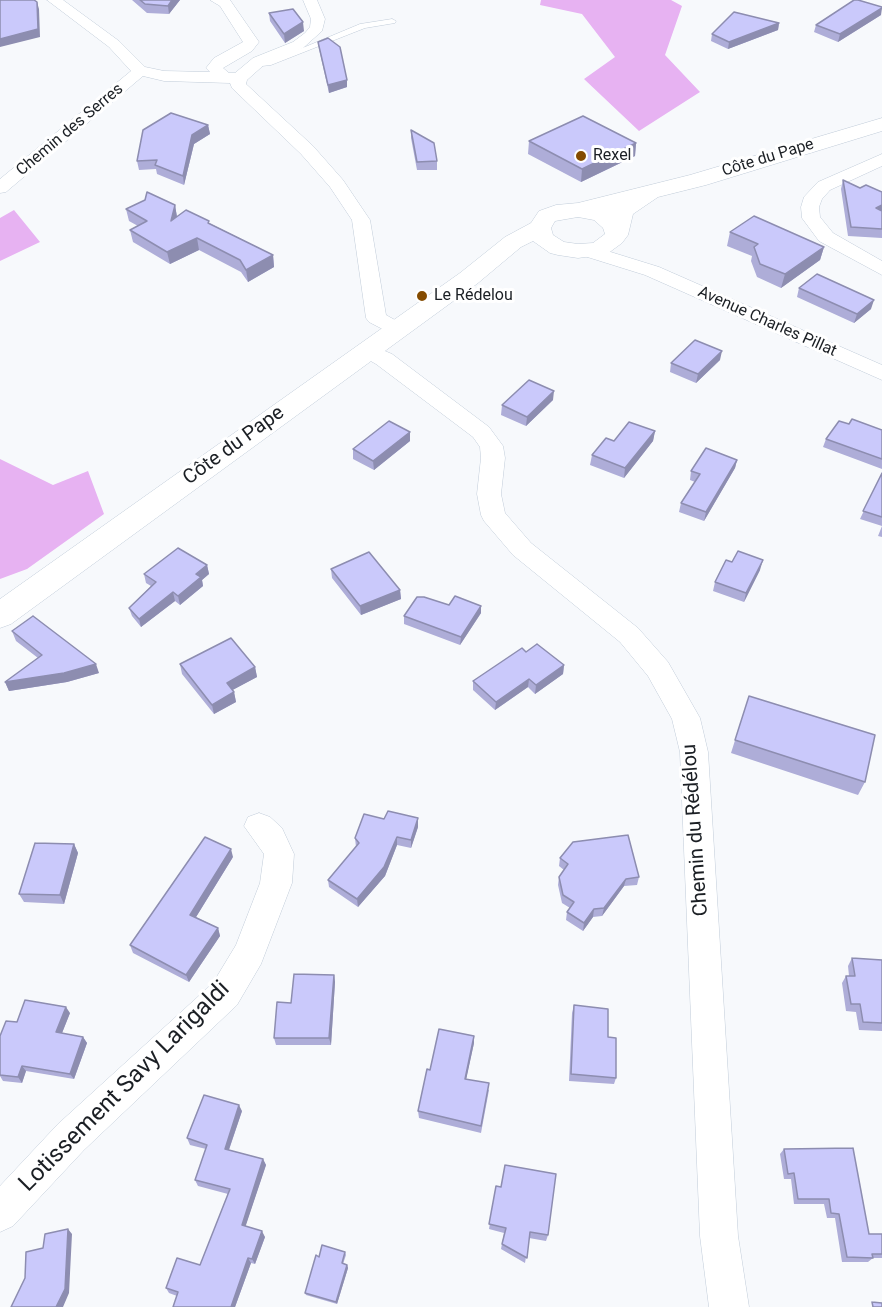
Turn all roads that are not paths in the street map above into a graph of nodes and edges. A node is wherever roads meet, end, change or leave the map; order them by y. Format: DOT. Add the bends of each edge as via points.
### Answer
graph roads {
  1 [pos="54,0"];
  2 [pos="217,0"];
  3 [pos="310,0"];
  4 [pos="392,21"];
  5 [pos="253,65"];
  6 [pos="140,71"];
  7 [pos="231,77"];
  8 [pos="882,124"];
  9 [pos="882,159"];
  10 [pos="0,188"];
  11 [pos="654,191"];
  12 [pos="578,210"];
  13 [pos="539,228"];
  14 [pos="615,235"];
  15 [pos="558,248"];
  16 [pos="588,251"];
  17 [pos="882,269"];
  18 [pos="652,271"];
  19 [pos="469,278"];
  20 [pos="397,330"];
  21 [pos="368,350"];
  22 [pos="882,373"];
  23 [pos="0,616"];
  24 [pos="259,826"];
  25 [pos="0,1213"];
  26 [pos="729,1307"];
  1 -- 6 [label="street" via="114,44"];
  2 -- 7 [label="street" via="225,3 251,42 214,68"];
  3 -- 5 [label="street" via="318,19 310,36"];
  4 -- 5 [label="lane" via="363,26 308,49"];
  5 -- 7 [label="street"];
  6 -- 7 [label="street" via="164,76"];
  6 -- 10 [label="street, Chemin des Serres"];
  7 -- 20 [label="street" via="307,150 361,220 376,318"];
  8 -- 11 [label="main road, Côte du Pape"];
  9 -- 17 [label="street" via="824,186 813,197 810,207 811,218 826,237"];
  11 -- 12 [label="main road, Côte du Pape"];
  11 -- 14 [label="main road, Côte du Pape" via="625,209"];
  12 -- 13 [label="main road, Côte du Pape" via="547,216"];
  12 -- 14 [label="main road" via="602,215 614,225"];
  13 -- 15 [label="main road" via="543,239"];
  13 -- 19 [label="main road, Côte du Pape" via="513,242"];
  14 -- 16 [label="main road" via="609,244"];
  14 -- 18 [label="street, Avenue Charles Pillat"];
  15 -- 16 [label="main road, Côte du Pape"];
  15 -- 19 [label="main road, Côte du Pape" via="506,261"];
  16 -- 18 [label="street, Avenue Charles Pillat"];
  18 -- 22 [label="street, Avenue Charles Pillat"];
  19 -- 20 [label="main road, Côte du Pape"];
  20 -- 21 [label="main road, Côte du Pape"];
  21 -- 23 [label="main road, Côte du Pape"];
  21 -- 26 [label="street, Chemin du Rédélou" via="481,432 491,446 493,458 489,494 493,515 522,549 628,635 658,669 686,718 694,752 719,1236"];
  24 -- 25 [label="street, Lotissement Savy Larigaldi" via="271,837 279,854 276,883 249,953 225,994 71,1137"];
}
